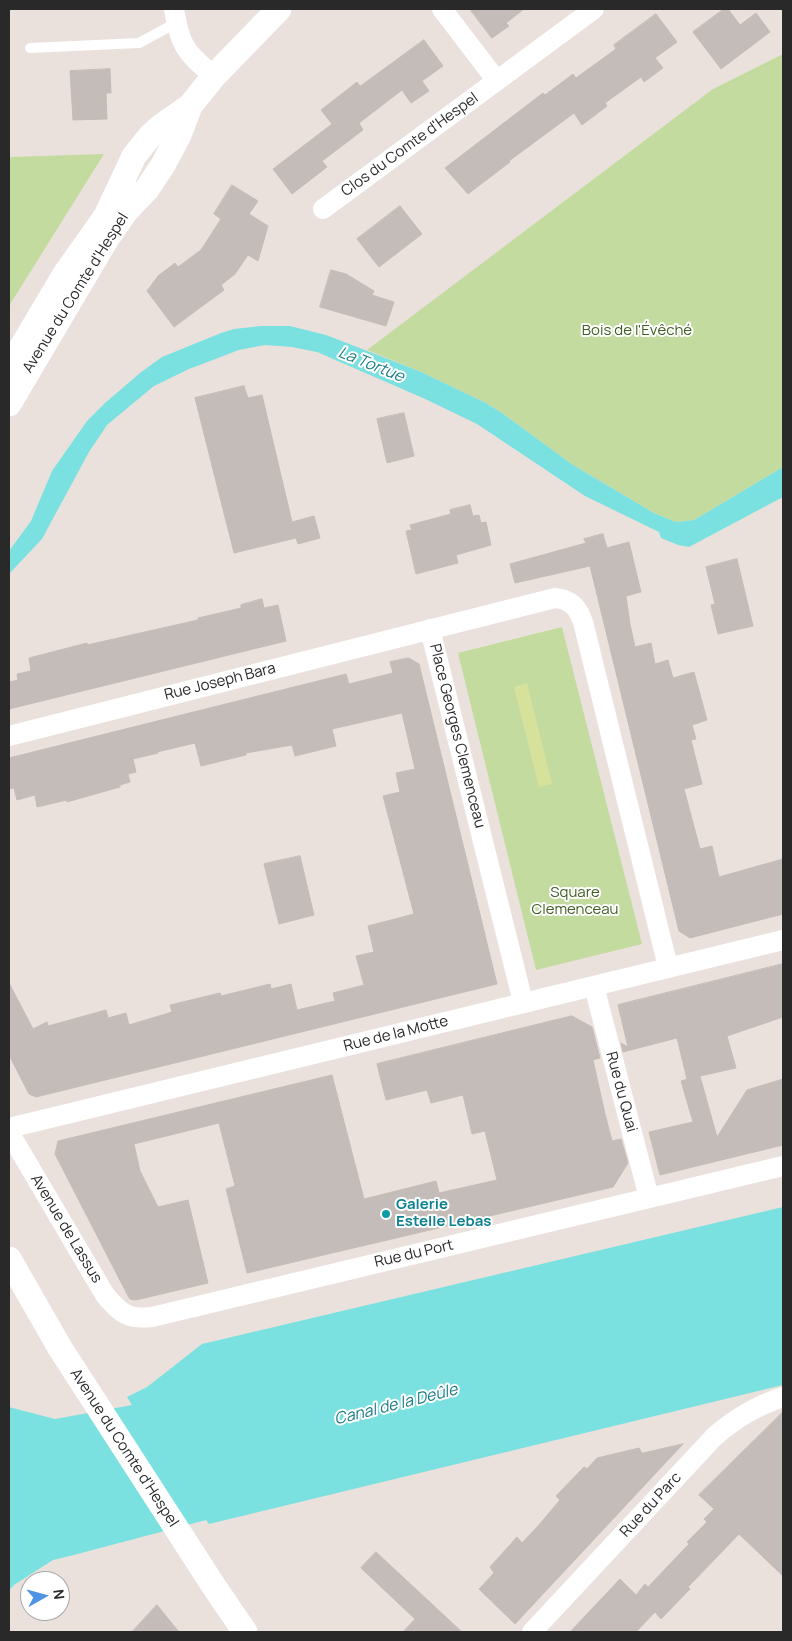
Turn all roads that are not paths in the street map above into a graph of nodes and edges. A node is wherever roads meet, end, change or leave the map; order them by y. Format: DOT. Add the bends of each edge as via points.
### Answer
graph roads {
  1 [pos="279,9"];
  2 [pos="442,9"];
  3 [pos="594,9"];
  4 [pos="175,16"];
  5 [pos="30,48"];
  6 [pos="214,76"];
  7 [pos="497,81"];
  8 [pos="190,106"];
  9 [pos="323,209"];
  10 [pos="9,368"];
  11 [pos="9,404"];
  12 [pos="430,629"];
  13 [pos="9,736"];
  14 [pos="783,940"];
  15 [pos="668,968"];
  16 [pos="594,986"];
  17 [pos="523,1002"];
  18 [pos="9,1128"];
  19 [pos="9,1132"];
  20 [pos="783,1166"];
  21 [pos="649,1198"];
  22 [pos="9,1259"];
  23 [pos="132,1318"];
  24 [pos="783,1397"];
  25 [pos="245,1632"];
  26 [pos="532,1632"];
  1 -- 6 [label="street, Avenue du Comte d'Hespel"];
  2 -- 7 [label="street"];
  3 -- 7 [label="street, Clos du Comte d'Hespel"];
  4 -- 5 [label="lane" via="139,43"];
  4 -- 6 [label="street" via="183,46"];
  6 -- 8 [label="street, Avenue du Comte d'Hespel"];
  7 -- 9 [label="street, Clos du Comte d'Hespel"];
  8 -- 10 [label="street, Avenue du Comte d'Hespel" via="151,135 134,156 106,216 65,274"];
  8 -- 11 [label="street, Avenue du Comte d'Hespel" via="163,165 106,240"];
  12 -- 13 [label="street, Rue Joseph Bara"];
  12 -- 15 [label="street, Place Georges Clemenceau" via="555,598 575,606 583,622"];
  12 -- 17 [label="street, Place Georges Clemenceau"];
  14 -- 15 [label="street, Rue de la Motte"];
  15 -- 16 [label="street, Rue de la Motte"];
  16 -- 17 [label="street, Rue de la Motte"];
  16 -- 21 [label="street, Rue du Quai"];
  17 -- 18 [label="street, Rue de la Motte"];
  19 -- 23 [label="street, Avenue de Lassus" via="105,1295 120,1312"];
  20 -- 21 [label="street, Rue du Port"];
  21 -- 23 [label="street, Rue du Port" via="152,1317"];
  22 -- 25 [label="street, Avenue du Comte d'Hespel" via="60,1348"];
  24 -- 26 [label="street, Rue du Parc" via="746,1412 714,1437"];
}
